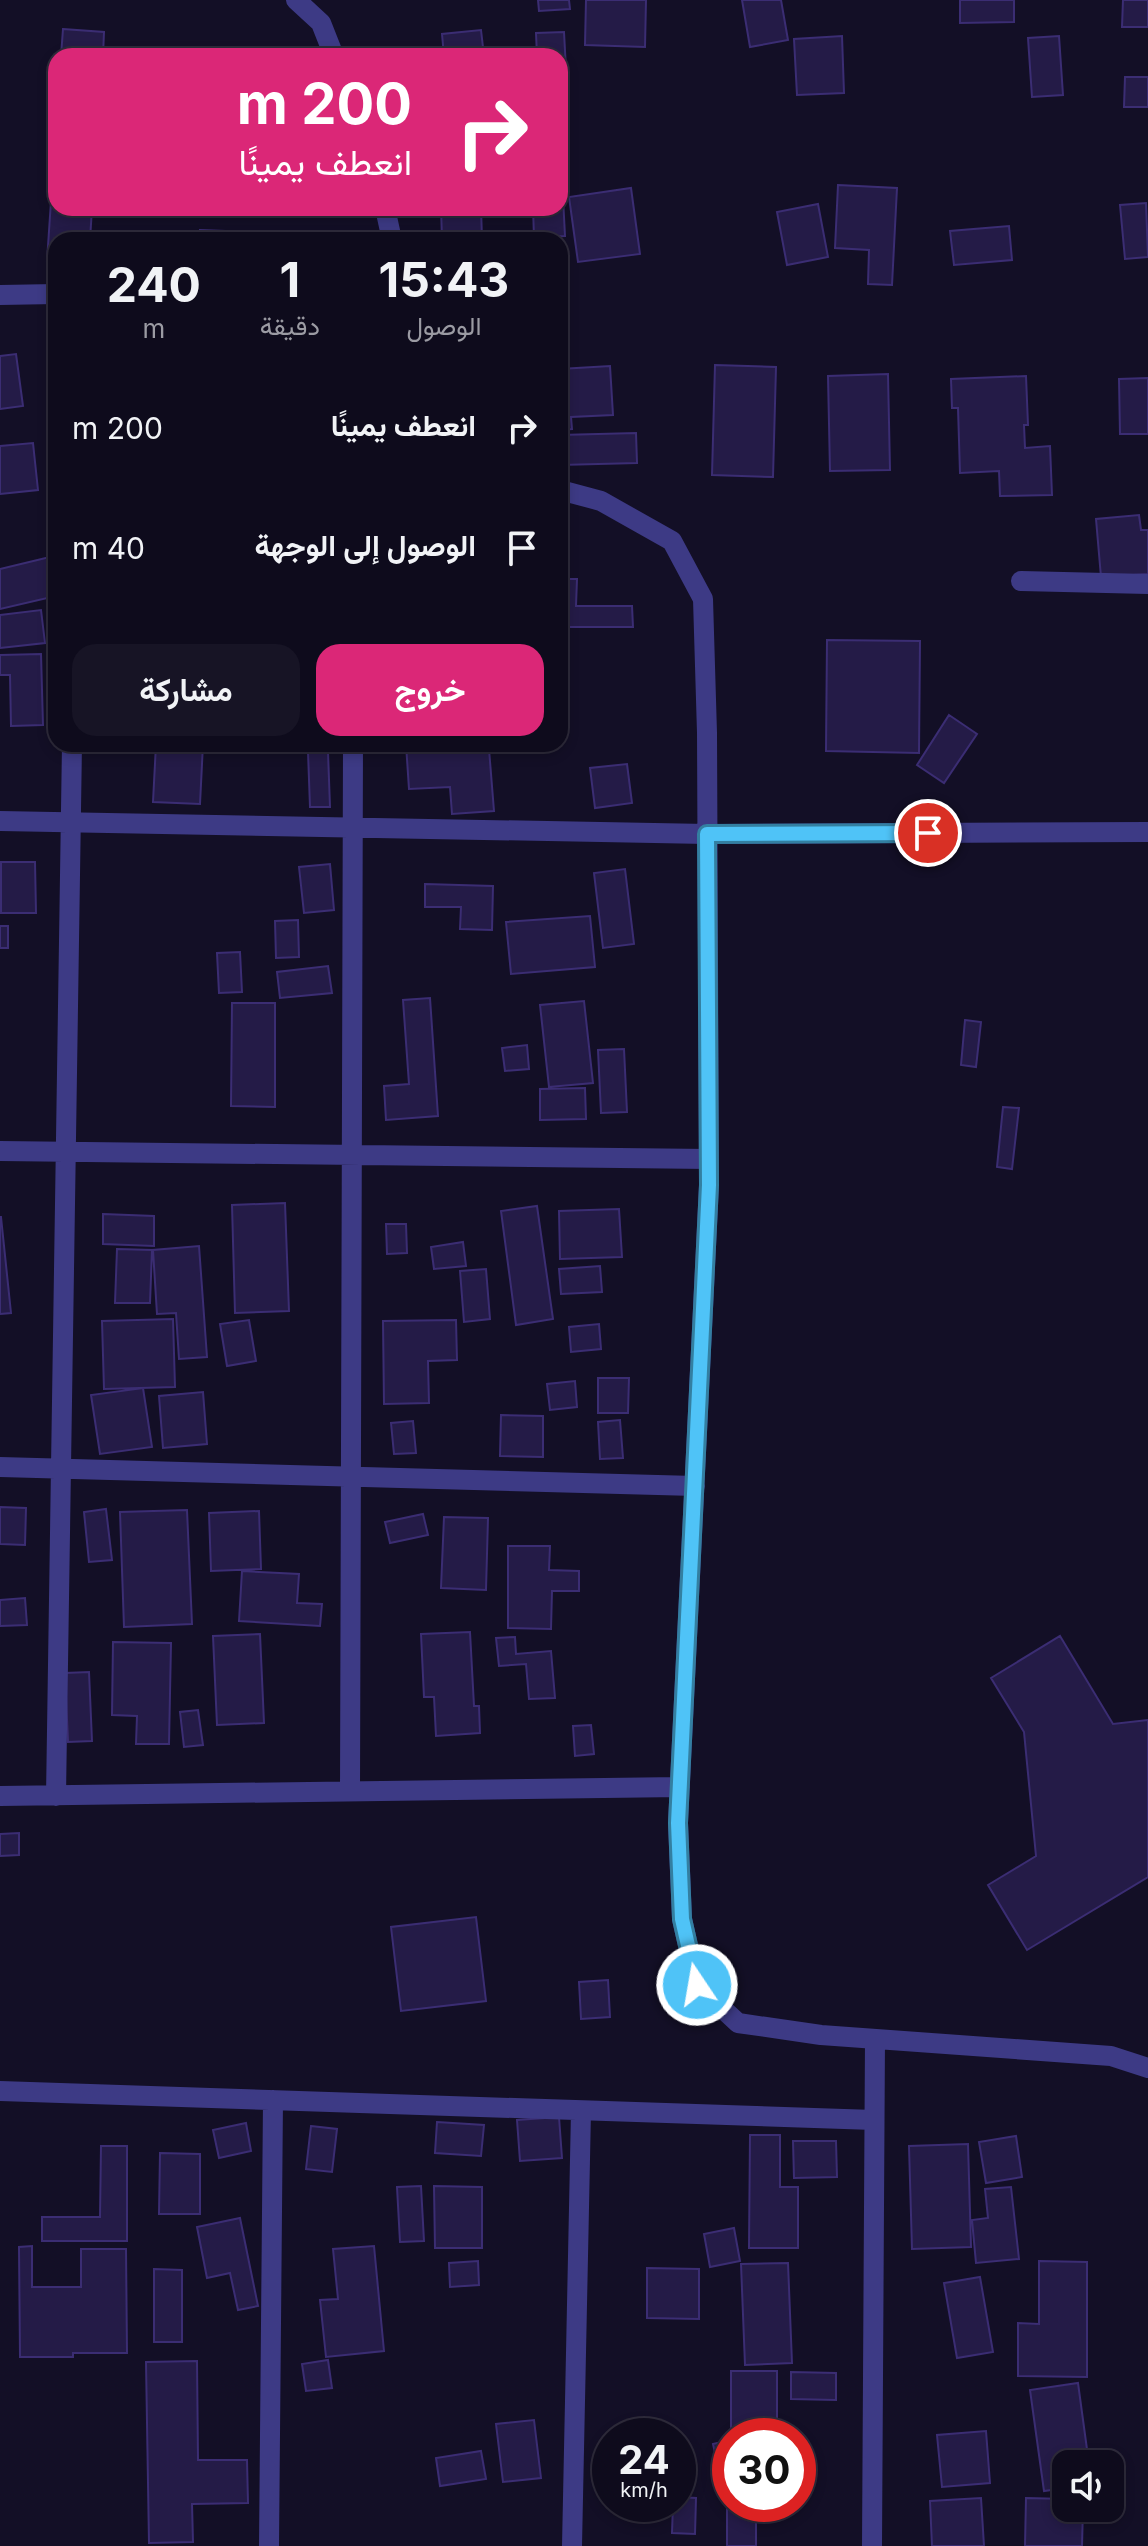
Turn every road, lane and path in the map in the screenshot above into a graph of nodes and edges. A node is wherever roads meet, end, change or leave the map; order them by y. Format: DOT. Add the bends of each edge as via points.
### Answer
graph roads {
  1 [pos="296,0"];
  2 [pos="331,48"];
  3 [pos="48,294"];
  4 [pos="0,295"];
  5 [pos="568,492"];
  6 [pos="1021,581"];
  7 [pos="1148,584"];
  8 [pos="72,752"];
  9 [pos="353,752"];
  10 [pos="0,821"];
  11 [pos="71,822"];
  12 [pos="353,828"];
  13 [pos="1148,832"];
  14 [pos="707,834"];
  15 [pos="0,1151"];
  16 [pos="66,1152"];
  17 [pos="352,1155"];
  18 [pos="709,1159"];
  19 [pos="0,1467"];
  20 [pos="61,1469"];
  21 [pos="351,1477"];
  22 [pos="695,1486"];
  23 [pos="680,1787"];
  24 [pos="350,1791"];
  25 [pos="0,1796"];
  26 [pos="56,1796"];
  27 [pos="875,2039"];
  28 [pos="1148,2068"];
  29 [pos="0,2091"];
  30 [pos="273,2100"];
  31 [pos="581,2111"];
  32 [pos="874,2120"];
  33 [pos="269,2546"];
  34 [pos="572,2546"];
  35 [pos="872,2546"];
  1 -- 2 [label="street" via="321,23"];
  3 -- 4 [label="street"];
  5 -- 14 [label="street" via="601,501 672,541 703,599"];
  6 -- 7 [label="street"];
  8 -- 11 [label="street"];
  9 -- 12 [label="street"];
  10 -- 11 [label="street"];
  11 -- 12 [label="street"];
  11 -- 16 [label="street"];
  12 -- 14 [label="street"];
  12 -- 17 [label="street"];
  13 -- 14 [label="street"];
  14 -- 18 [label="street"];
  15 -- 16 [label="street"];
  16 -- 17 [label="street"];
  16 -- 20 [label="street"];
  17 -- 18 [label="street"];
  17 -- 21 [label="street"];
  18 -- 22 [label="street"];
  19 -- 20 [label="street"];
  20 -- 21 [label="street"];
  20 -- 26 [label="street"];
  21 -- 22 [label="street"];
  21 -- 24 [label="street"];
  22 -- 23 [label="street"];
  23 -- 24 [label="street"];
  23 -- 27 [label="street" via="682,1919 697,1985 738,2023"];
  24 -- 26 [label="street"];
  25 -- 26 [label="street"];
  27 -- 28 [label="street" via="1111,2056"];
  27 -- 32 [label="street"];
  29 -- 30 [label="street"];
  30 -- 31 [label="street"];
  30 -- 33 [label="street"];
  31 -- 32 [label="street"];
  31 -- 34 [label="street"];
  32 -- 35 [label="street"];
}
